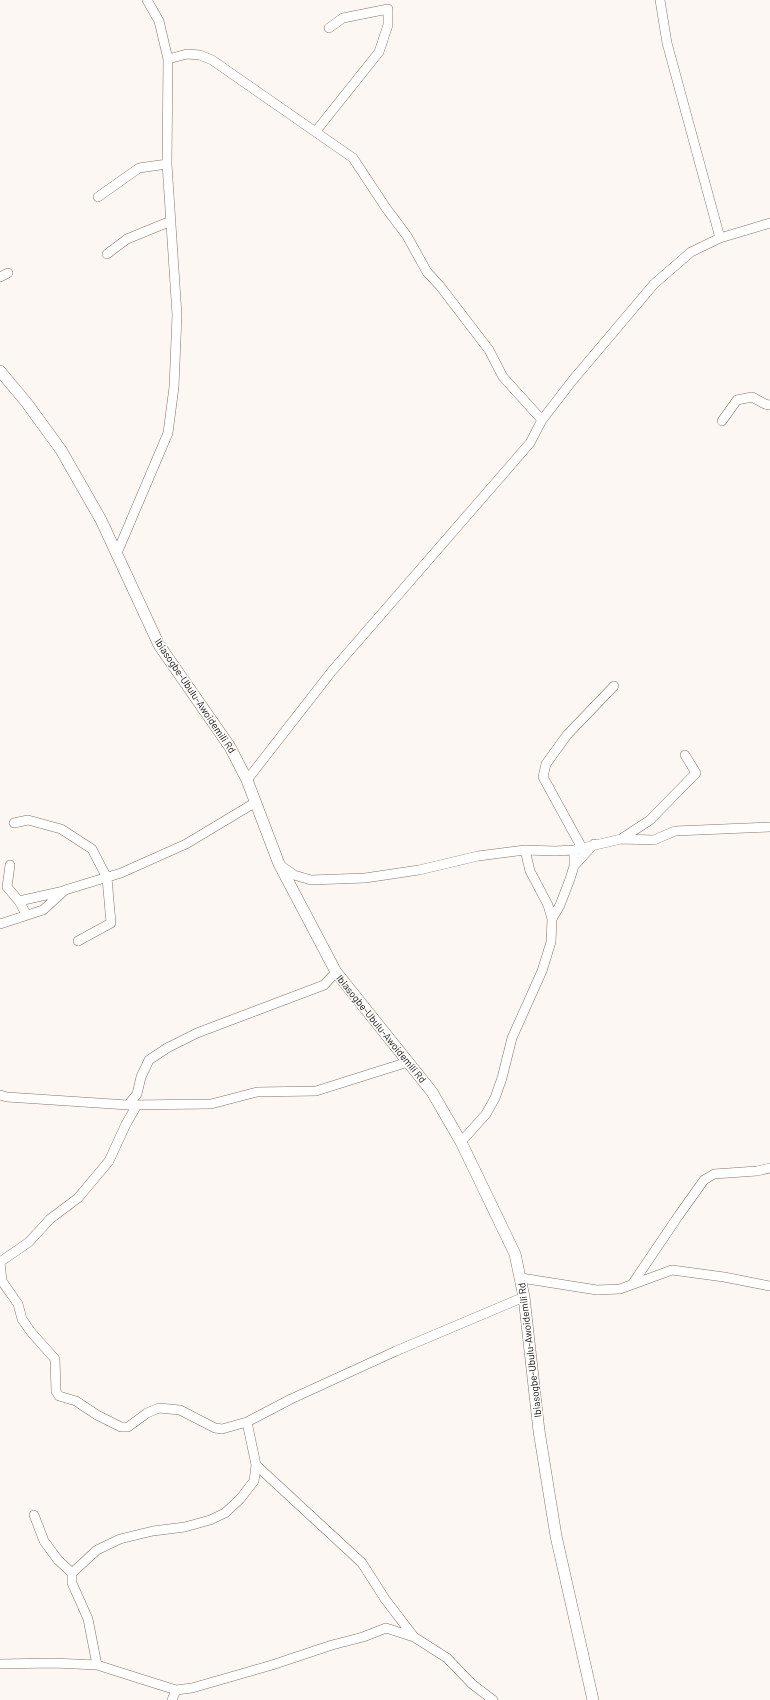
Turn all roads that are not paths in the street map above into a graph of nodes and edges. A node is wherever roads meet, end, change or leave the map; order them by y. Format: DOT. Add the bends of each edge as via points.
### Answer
graph roads {
  1 [pos="148,0"];
  2 [pos="660,0"];
  3 [pos="389,5"];
  4 [pos="329,28"];
  5 [pos="168,59"];
  6 [pos="316,132"];
  7 [pos="167,164"];
  8 [pos="98,197"];
  9 [pos="171,221"];
  10 [pos="770,223"];
  11 [pos="720,238"];
  12 [pos="107,254"];
  13 [pos="0,371"];
  14 [pos="770,405"];
  15 [pos="542,420"];
  16 [pos="722,421"];
  17 [pos="117,553"];
  18 [pos="614,686"];
  19 [pos="685,755"];
  20 [pos="247,780"];
  21 [pos="256,802"];
  22 [pos="14,823"];
  23 [pos="770,827"];
  24 [pos="621,839"];
  25 [pos="594,844"];
  26 [pos="578,849"];
  27 [pos="525,850"];
  28 [pos="279,864"];
  29 [pos="10,865"];
  30 [pos="574,866"];
  31 [pos="107,878"];
  32 [pos="307,880"];
  33 [pos="292,889"];
  34 [pos="65,890"];
  35 [pos="19,901"];
  36 [pos="26,914"];
  37 [pos="552,919"];
  38 [pos="0,924"];
  39 [pos="78,941"];
  40 [pos="336,972"];
  41 [pos="408,1062"];
  42 [pos="0,1094"];
  43 [pos="133,1105"];
  44 [pos="462,1142"];
  45 [pos="770,1168"];
  46 [pos="0,1262"];
  47 [pos="521,1278"];
  48 [pos="634,1283"];
  49 [pos="770,1286"];
  50 [pos="524,1297"];
  51 [pos="247,1422"];
  52 [pos="256,1465"];
  53 [pos="34,1515"];
  54 [pos="72,1573"];
  55 [pos="401,1621"];
  56 [pos="393,1629"];
  57 [pos="414,1637"];
  58 [pos="0,1664"];
  59 [pos="97,1665"];
  60 [pos="176,1690"];
  61 [pos="172,1700"];
  62 [pos="493,1700"];
  63 [pos="594,1700"];
  1 -- 5 [label="street" via="159,21"];
  2 -- 11 [label="street" via="667,43"];
  3 -- 4 [label="street" via="343,18"];
  3 -- 6 [label="street" via="388,25 379,52"];
  5 -- 6 [label="street" via="187,54 200,55 212,60"];
  5 -- 7 [label="street"];
  6 -- 15 [label="street" via="353,158 407,236 427,272 489,350 503,377"];
  7 -- 8 [label="street" via="139,168"];
  7 -- 9 [label="street"];
  9 -- 12 [label="street" via="127,240"];
  9 -- 17 [label="street" via="177,316 174,387 168,433"];
  10 -- 11 [label="street"];
  11 -- 15 [label="street" via="691,252 659,280"];
  13 -- 17 [label="street, Ibiasogbe-Ubulu-Awoidemili Rd" via="60,450"];
  14 -- 16 [label="street" via="752,397 737,400"];
  15 -- 20 [label="street" via="530,443 332,671"];
  17 -- 20 [label="street, Ibiasogbe-Ubulu-Awoidemili Rd" via="159,645 230,747"];
  18 -- 26 [label="street" via="567,735 546,764 543,777"];
  19 -- 24 [label="street" via="696,773 650,820"];
  20 -- 21 [label="street, Ibiasogbe-Ubulu-Awoidemili Rd"];
  21 -- 28 [label="street, Ibiasogbe-Ubulu-Awoidemili Rd"];
  21 -- 31 [label="street" via="186,844"];
  22 -- 31 [label="street" via="28,820 61,829 92,849"];
  23 -- 24 [label="street" via="675,832 654,840"];
  24 -- 25 [label="street"];
  25 -- 26 [label="street"];
  25 -- 30 [label="street"];
  26 -- 27 [label="street"];
  26 -- 30 [label="street"];
  27 -- 32 [label="street" via="478,856 419,870 365,878"];
  27 -- 37 [label="street" via="530,871 548,904"];
  28 -- 32 [label="street" via="294,875"];
  28 -- 33 [label="street, Ibiasogbe-Ubulu-Awoidemili Rd"];
  29 -- 35 [label="street" via="7,887"];
  30 -- 37 [label="street" via="560,905"];
  31 -- 34 [label="street"];
  31 -- 39 [label="street" via="111,923"];
  32 -- 33 [label="street" via="301,881"];
  33 -- 40 [label="street, Ibiasogbe-Ubulu-Awoidemili Rd"];
  34 -- 35 [label="street"];
  34 -- 36 [label="street" via="43,910"];
  35 -- 36 [label="street"];
  36 -- 38 [label="street"];
  37 -- 44 [label="street" via="551,942 542,971 512,1038 495,1098 486,1114"];
  40 -- 41 [label="street, Ibiasogbe-Ubulu-Awoidemili Rd"];
  40 -- 43 [label="street" via="324,985 197,1033 167,1048 149,1060"];
  41 -- 43 [label="street" via="316,1091 257,1092 211,1104"];
  41 -- 44 [label="street, Ibiasogbe-Ubulu-Awoidemili Rd" via="432,1092"];
  42 -- 43 [label="street" via="7,1097"];
  43 -- 46 [label="street" via="109,1162 78,1198 50,1219 29,1242"];
  44 -- 47 [label="street, Ibiasogbe-Ubulu-Awoidemili Rd" via="515,1254"];
  45 -- 48 [label="street" via="714,1174 704,1180"];
  46 -- 51 [label="street" via="2,1281 18,1304 22,1319 55,1359 56,1391 59,1396 68,1397 98,1415 128,1427 147,1413 159,1408 180,1410 215,1428 222,1429"];
  47 -- 48 [label="street" via="597,1290 620,1289"];
  47 -- 50 [label="street, Ibiasogbe-Ubulu-Awoidemili Rd"];
  48 -- 49 [label="street" via="672,1270"];
  50 -- 51 [label="street" via="396,1351"];
  50 -- 63 [label="street, Ibiasogbe-Ubulu-Awoidemili Rd" via="539,1431 556,1536"];
  51 -- 52 [label="street"];
  52 -- 54 [label="street" via="254,1482 225,1513 185,1527 120,1539 97,1550"];
  52 -- 55 [label="street" via="362,1563"];
  53 -- 54 [label="street" via="44,1541"];
  54 -- 59 [label="street" via="72,1583 88,1619"];
  55 -- 56 [label="street" via="398,1627"];
  55 -- 57 [label="street"];
  56 -- 57 [label="street"];
  56 -- 60 [label="street" via="386,1628 363,1638 332,1645 210,1683"];
  57 -- 62 [label="street" via="447,1658 472,1684"];
  58 -- 59 [label="street"];
  59 -- 60 [label="street"];
  60 -- 61 [label="street"];
}
